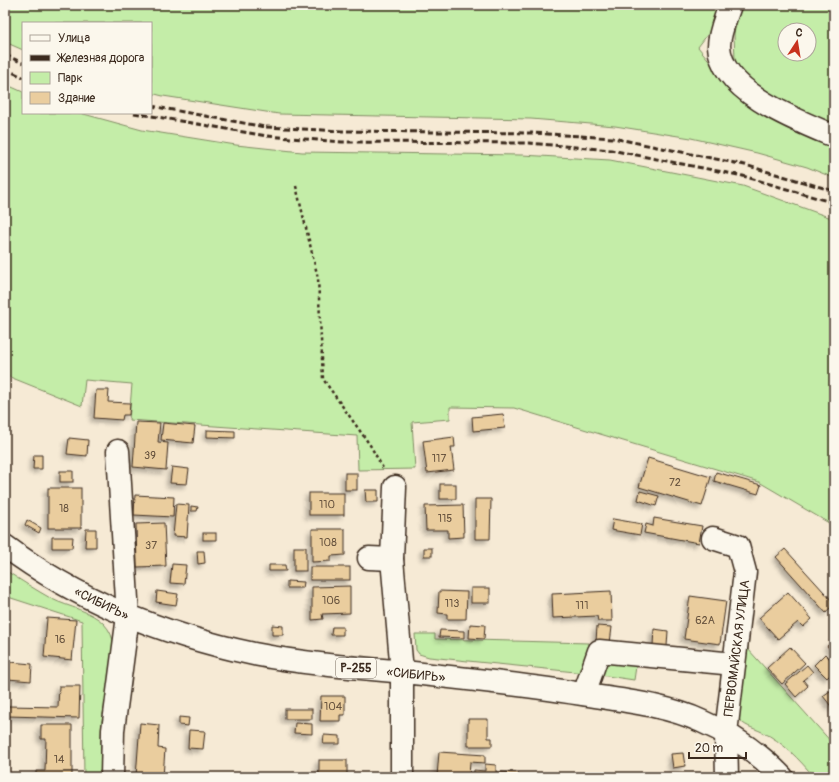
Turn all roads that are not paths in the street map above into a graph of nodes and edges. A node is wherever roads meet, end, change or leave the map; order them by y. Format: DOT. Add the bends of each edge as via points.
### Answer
graph roads {
  1 [pos="730,5"];
  2 [pos="834,136"];
  3 [pos="118,450"];
  4 [pos="395,487"];
  5 [pos="713,538"];
  6 [pos="5,546"];
  7 [pos="369,558"];
  8 [pos="392,559"];
  9 [pos="128,616"];
  10 [pos="734,664"];
  11 [pos="402,672"];
  12 [pos="584,694"];
  13 [pos="726,733"];
  14 [pos="112,777"];
  15 [pos="402,777"];
  16 [pos="726,777"];
  17 [pos="782,777"];
  1 -- 2 [label="main road" via="721,30 719,46 721,59 730,74 770,108"];
  3 -- 9 [label="main road"];
  4 -- 8 [label="main road"];
  5 -- 10 [label="main road, ПЕРВОМАЙСКАЯ УЛИЦА" via="738,546 745,572"];
  6 -- 9 [label="main road, «СИБИРЬ» / Р-255" via="31,565"];
  7 -- 8 [label="main road"];
  8 -- 11 [label="main road"];
  9 -- 11 [label="main road, «СИБИРЬ» / Р-255" via="158,629 198,641 256,654 328,665"];
  9 -- 14 [label="main road" via="113,730"];
  10 -- 12 [label="main road" via="599,651"];
  10 -- 13 [label="main road, ПЕРВОМАЙСКАЯ УЛИЦА"];
  11 -- 12 [label="main road, «СИБИРЬ» / Р-255"];
  11 -- 15 [label="main road"];
  12 -- 13 [label="main road, «СИБИРЬ» / Р-255" via="672,712 699,720"];
  13 -- 16 [label="main road, ПЕРВОМАЙСКАЯ УЛИЦА"];
  13 -- 17 [label="main road, Р-255" via="751,750"];
}
